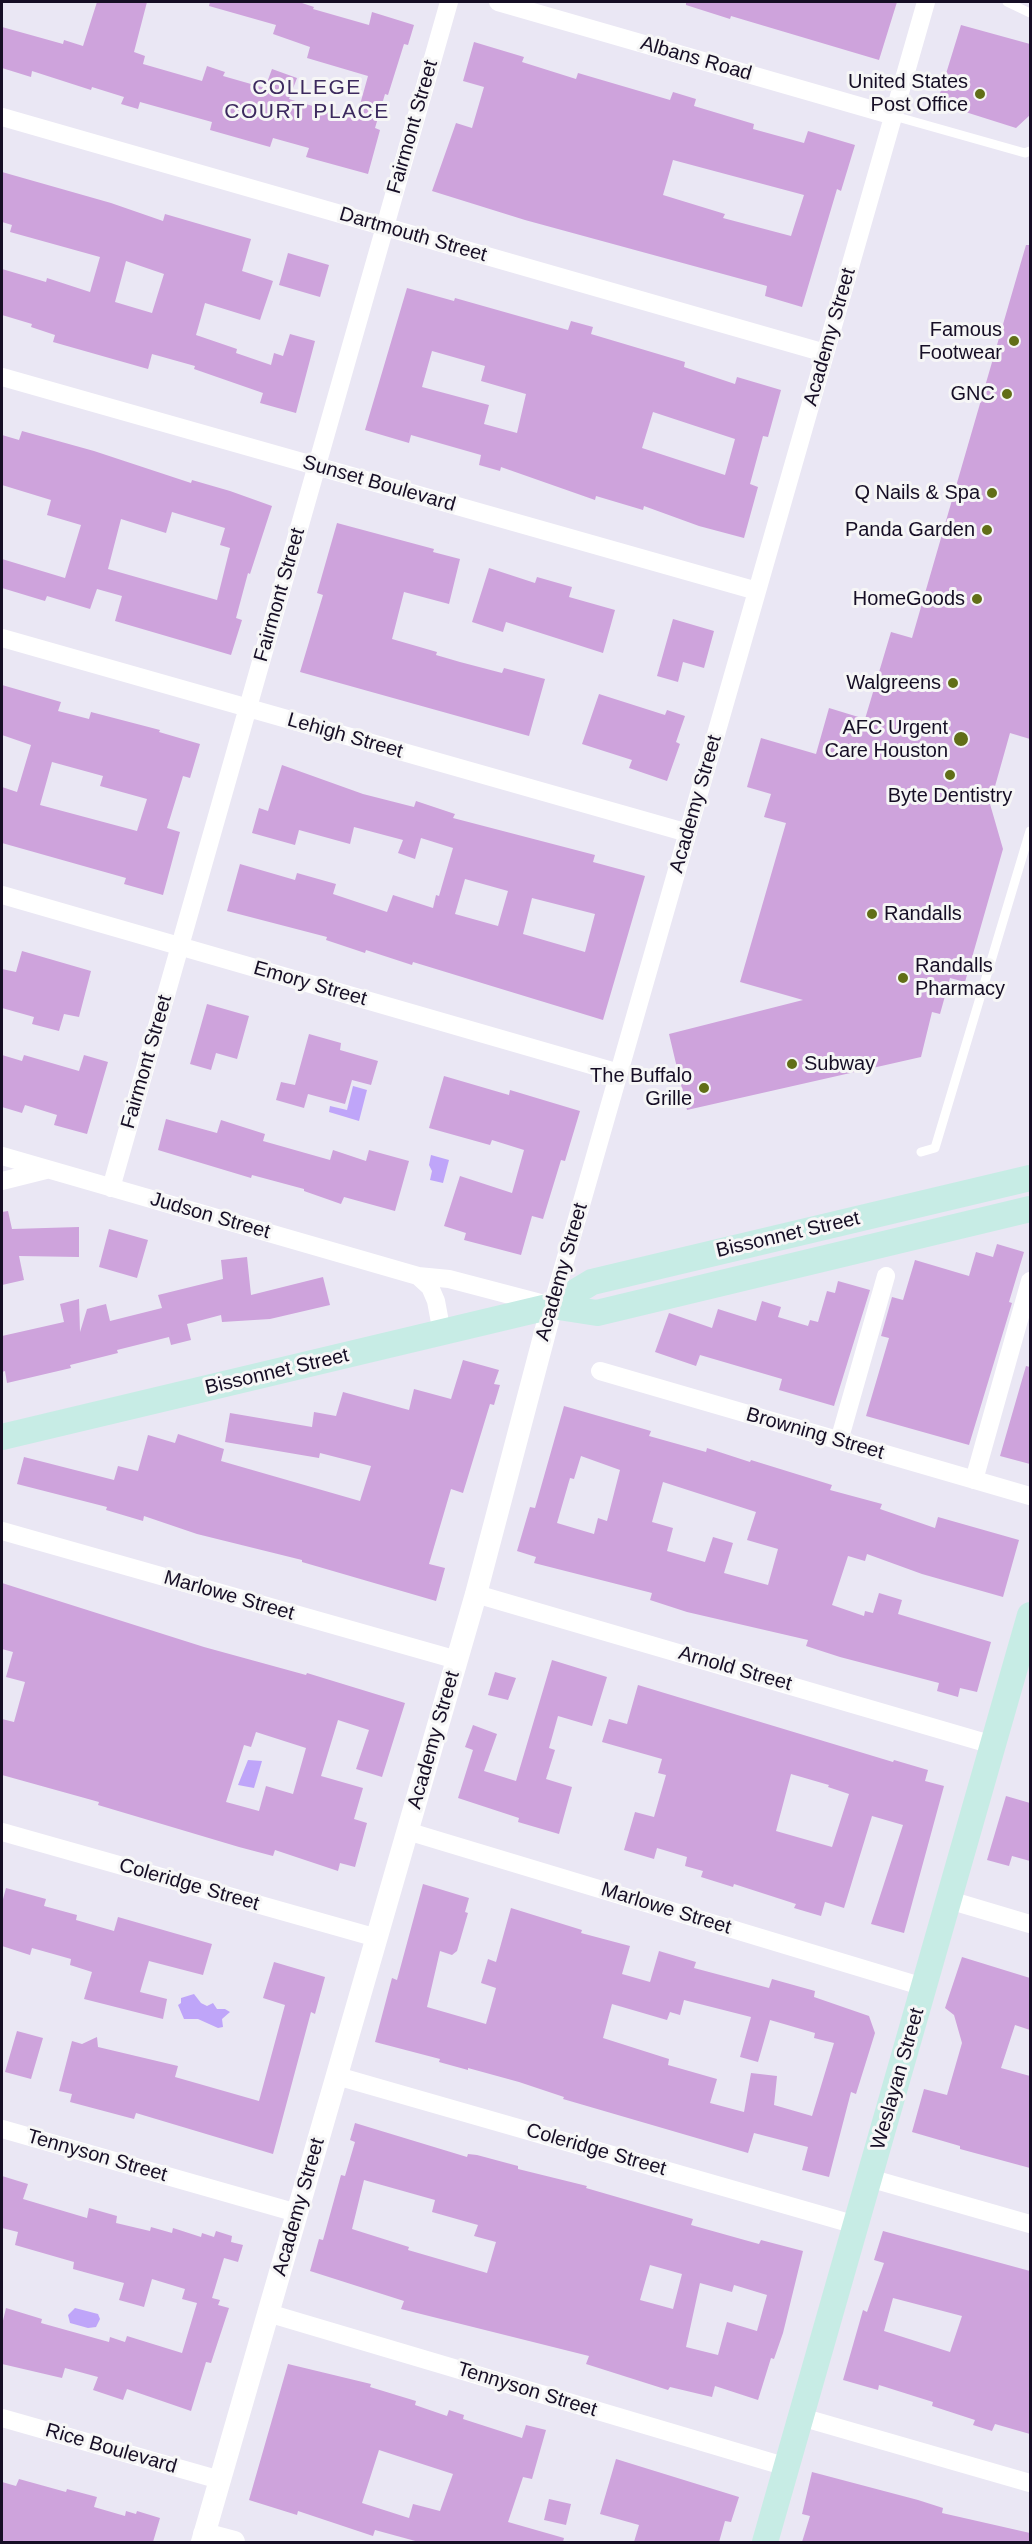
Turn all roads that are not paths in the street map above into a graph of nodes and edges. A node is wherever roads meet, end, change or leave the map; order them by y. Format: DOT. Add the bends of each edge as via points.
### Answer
graph roads {
  1 [pos="449,2"];
  2 [pos="498,2"];
  3 [pos="926,2"];
  4 [pos="1007,2"];
  5 [pos="1030,13"];
  6 [pos="894,116"];
  7 [pos="2,117"];
  8 [pos="1030,151"];
  9 [pos="385,227"];
  10 [pos="825,353"];
  11 [pos="2,377"];
  12 [pos="316,466"];
  13 [pos="757,591"];
  14 [pos="2,638"];
  15 [pos="248,708"];
  16 [pos="1030,831"];
  17 [pos="688,833"];
  18 [pos="2,895"];
  19 [pos="180,947"];
  20 [pos="619,1073"];
  21 [pos="921,1152"];
  22 [pos="2,1156"];
  23 [pos="48,1170"];
  24 [pos="1030,1178"];
  25 [pos="2,1181"];
  26 [pos="111,1188"];
  27 [pos="1030,1209"];
  28 [pos="418,1276"];
  29 [pos="886,1276"];
  30 [pos="1030,1281"];
  31 [pos="552,1306"];
  32 [pos="442,1333"];
  33 [pos="600,1371"];
  34 [pos="2,1437"];
  35 [pos="840,1441"];
  36 [pos="975,1480"];
  37 [pos="1030,1496"];
  38 [pos="2,1531"];
  39 [pos="476,1594"];
  40 [pos="1030,1620"];
  41 [pos="457,1660"];
  42 [pos="993,1745"];
  43 [pos="407,1831"];
  44 [pos="2,1832"];
  45 [pos="949,1900"];
  46 [pos="1030,1924"];
  47 [pos="377,1938"];
  48 [pos="924,1987"];
  49 [pos="337,2076"];
  50 [pos="2,2129"];
  51 [pos="869,2178"];
  52 [pos="297,2213"];
  53 [pos="1030,2224"];
  54 [pos="856,2225"];
  55 [pos="268,2313"];
  56 [pos="801,2417"];
  57 [pos="2,2418"];
  58 [pos="787,2467"];
  59 [pos="220,2480"];
  60 [pos="1030,2483"];
  61 [pos="203,2538"];
  62 [pos="234,2542"];
  63 [pos="765,2542"];
  1 -- 9 [label="street, Fairmont Street"];
  2 -- 6 [label="street, Albans Road"];
  3 -- 6 [label="street, Academy Street"];
  4 -- 5 [label="lane"];
  6 -- 8 [label="lane" via="1025,153"];
  6 -- 10 [label="street, Academy Street"];
  7 -- 9 [label="street, Dartmouth Street"];
  9 -- 10 [label="street, Dartmouth Street"];
  9 -- 12 [label="street, Fairmont Street"];
  10 -- 13 [label="street, Academy Street"];
  11 -- 12 [label="street, Sunset Boulevard"];
  12 -- 13 [label="street, Sunset Boulevard"];
  12 -- 15 [label="street, Fairmont Street"];
  13 -- 17 [label="street, Academy Street"];
  14 -- 15 [label="street, Lehigh Street"];
  15 -- 17 [label="street, Lehigh Street"];
  15 -- 19 [label="street, Fairmont Street"];
  16 -- 21 [label="lane" via="935,1148"];
  17 -- 20 [label="street, Academy Street"];
  18 -- 19 [label="street, Emory Street"];
  19 -- 20 [label="street, Emory Street"];
  19 -- 26 [label="street, Fairmont Street"];
  20 -- 31 [label="street, Academy Street"];
  22 -- 23 [label="street, Judson Street"];
  23 -- 25 [label="street"];
  23 -- 26 [label="street, Judson Street"];
  24 -- 31 [label="main road, Bissonnet Street" via="592,1282"];
  26 -- 28 [label="street, Judson Street"];
  27 -- 31 [label="main road, Bissonnet Street" via="597,1313"];
  28 -- 31 [label="street, Judson Street" via="449,1279"];
  28 -- 32 [label="street" via="430,1287 436,1301"];
  29 -- 35 [label="street"];
  30 -- 36 [label="street"];
  31 -- 32 [label="main road, Bissonnet Street"];
  31 -- 39 [label="street, Academy Street"];
  32 -- 34 [label="main road, Bissonnet Street"];
  33 -- 35 [label="street, Browning Street"];
  35 -- 36 [label="street, Browning Street"];
  36 -- 37 [label="street, Browning Street"];
  38 -- 41 [label="street, Marlowe Street"];
  39 -- 41 [label="street, Academy Street"];
  39 -- 42 [label="street, Arnold Street"];
  40 -- 42 [label="main road, Weslayan Street"];
  41 -- 43 [label="street, Academy Street"];
  42 -- 45 [label="main road, Weslayan Street"];
  43 -- 47 [label="street, Academy Street"];
  43 -- 48 [label="street, Marlowe Street"];
  44 -- 47 [label="street, Coleridge Street"];
  45 -- 46 [label="street"];
  45 -- 48 [label="main road, Weslayan Street"];
  47 -- 49 [label="street, Academy Street"];
  48 -- 51 [label="main road, Weslayan Street"];
  49 -- 52 [label="street, Academy Street"];
  49 -- 54 [label="street, Coleridge Street"];
  50 -- 52 [label="street, Tennyson Street"];
  51 -- 53 [label="street"];
  51 -- 54 [label="main road, Weslayan Street"];
  52 -- 55 [label="street, Academy Street"];
  54 -- 56 [label="main road, Weslayan Street"];
  55 -- 58 [label="street, Tennyson Street"];
  55 -- 59 [label="street, Academy Street"];
  56 -- 58 [label="main road, Weslayan Street"];
  56 -- 60 [label="street"];
  57 -- 59 [label="street, Rice Boulevard"];
  58 -- 63 [label="main road, Weslayan Street"];
  59 -- 61 [label="street, Academy Street"];
  61 -- 62 [label="street"];
}
